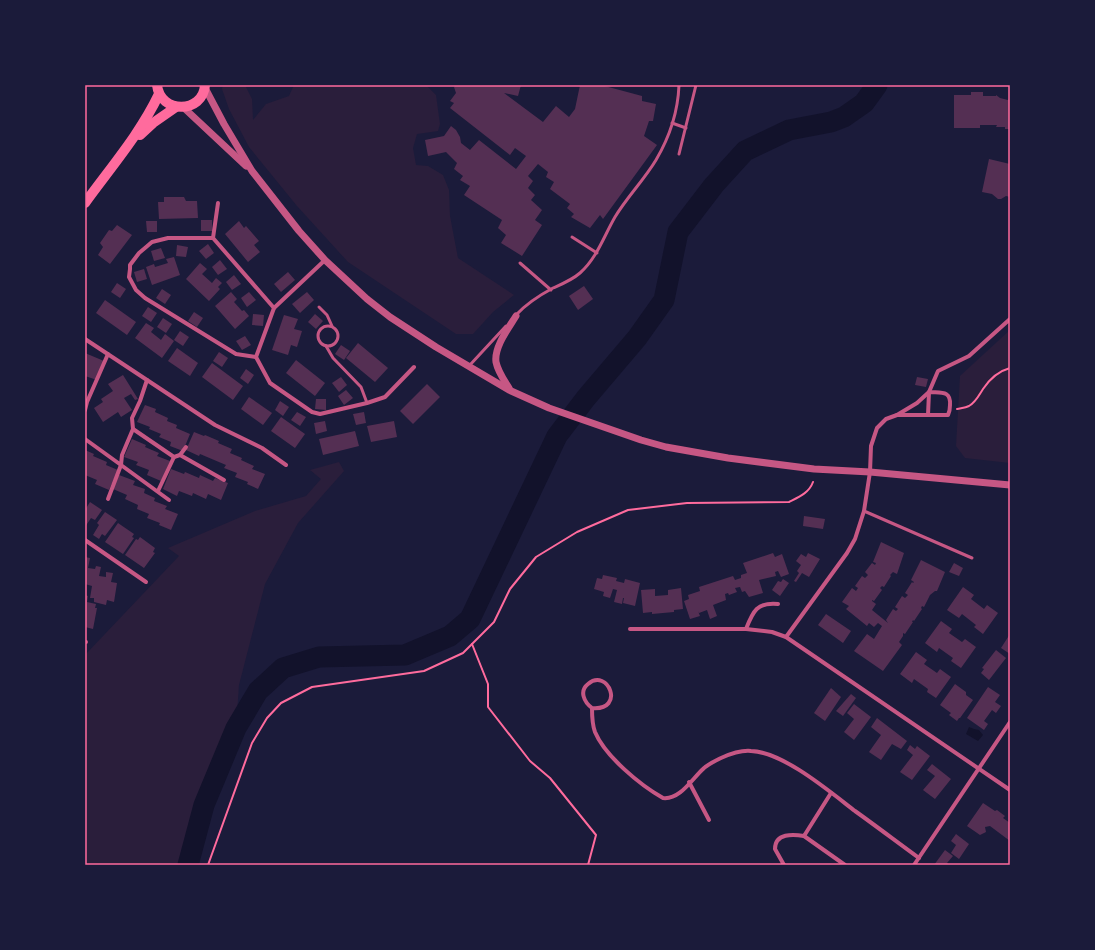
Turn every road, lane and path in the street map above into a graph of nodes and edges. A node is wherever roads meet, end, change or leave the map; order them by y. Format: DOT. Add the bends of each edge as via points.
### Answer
graph roads {
  1 [pos="679,85"];
  2 [pos="696,85"];
  3 [pos="205,86"];
  4 [pos="158,89"];
  5 [pos="180,107"];
  6 [pos="672,124"];
  7 [pos="686,128"];
  8 [pos="124,152"];
  9 [pos="680,154"];
  10 [pos="252,171"];
  11 [pos="85,203"];
  12 [pos="218,203"];
  13 [pos="572,236"];
  14 [pos="212,238"];
  15 [pos="597,253"];
  16 [pos="325,260"];
  17 [pos="520,264"];
  18 [pos="551,290"];
  19 [pos="319,307"];
  20 [pos="274,308"];
  21 [pos="516,316"];
  22 [pos="1010,319"];
  23 [pos="332,326"];
  24 [pos="85,339"];
  25 [pos="326,346"];
  26 [pos="108,354"];
  27 [pos="256,357"];
  28 [pos="414,367"];
  29 [pos="469,367"];
  30 [pos="1010,368"];
  31 [pos="147,380"];
  32 [pos="510,390"];
  33 [pos="929,392"];
  34 [pos="86,402"];
  35 [pos="368,403"];
  36 [pos="85,410"];
  37 [pos="950,411"];
  38 [pos="897,415"];
  39 [pos="928,415"];
  40 [pos="133,429"];
  41 [pos="85,439"];
  42 [pos="186,447"];
  43 [pos="180,456"];
  44 [pos="174,457"];
  45 [pos="121,465"];
  46 [pos="286,465"];
  47 [pos="870,472"];
  48 [pos="224,480"];
  49 [pos="813,482"];
  50 [pos="1010,485"];
  51 [pos="158,492"];
  52 [pos="108,499"];
  53 [pos="169,500"];
  54 [pos="864,511"];
  55 [pos="85,540"];
  56 [pos="972,558"];
  57 [pos="146,582"];
  58 [pos="778,604"];
  59 [pos="630,629"];
  60 [pos="746,629"];
  61 [pos="786,637"];
  62 [pos="472,644"];
  63 [pos="592,708"];
  64 [pos="1010,722"];
  65 [pos="978,768"];
  66 [pos="689,782"];
  67 [pos="1010,790"];
  68 [pos="831,793"];
  69 [pos="709,820"];
  70 [pos="804,836"];
  71 [pos="919,858"];
  72 [pos="208,865"];
  73 [pos="588,865"];
  74 [pos="784,865"];
  75 [pos="845,865"];
  76 [pos="914,865"];
  1 -- 6 [label="lane"];
  2 -- 7 [label="lane"];
  3 -- 5 [label="main road" via="197,101"];
  3 -- 10 [label="street"];
  4 -- 5 [label="main road" via="169,104"];
  4 -- 8 [label="main road" via="147,118"];
  5 -- 8 [label="main road" via="153,123"];
  5 -- 10 [label="street"];
  6 -- 7 [label="lane"];
  6 -- 15 [label="lane" via="656,160 622,206"];
  7 -- 9 [label="lane"];
  8 -- 11 [label="main road"];
  10 -- 16 [label="street"];
  12 -- 14 [label="street"];
  13 -- 15 [label="lane"];
  14 -- 20 [label="street"];
  14 -- 27 [label="street" via="168,238 152,242 130,264 130,277 136,290 144,298 236,354"];
  15 -- 18 [label="lane" via="580,273"];
  16 -- 20 [label="street"];
  16 -- 29 [label="street" via="367,300 417,336"];
  17 -- 18 [label="lane"];
  18 -- 21 [label="lane"];
  19 -- 23 [label="lane" via="327,315"];
  20 -- 27 [label="street"];
  21 -- 29 [label="lane"];
  21 -- 32 [label="street" via="499,346 496,361"];
  22 -- 33 [label="street" via="969,356 938,371"];
  23 -- 25 [label="lane" via="337,330 338,340 333,345"];
  23 -- 25 [label="lane" via="325,326 318,333 318,340"];
  24 -- 26 [label="street"];
  25 -- 35 [label="lane" via="333,358 361,387"];
  26 -- 31 [label="street"];
  26 -- 34 [label="street"];
  27 -- 35 [label="street" via="270,383 316,414"];
  28 -- 35 [label="street" via="385,397"];
  29 -- 32 [label="street"];
  30 -- 37 [label="path" via="995,376 971,405"];
  31 -- 40 [label="street" via="132,418"];
  31 -- 46 [label="street" via="215,425 262,448"];
  32 -- 47 [label="street" via="549,408 666,447 814,469"];
  33 -- 37 [label="street" via="949,395"];
  33 -- 38 [label="street"];
  33 -- 39 [label="street"];
  34 -- 36 [label="street"];
  37 -- 39 [label="street" via="948,415"];
  38 -- 39 [label="street"];
  38 -- 47 [label="street" via="886,419 877,428 871,446"];
  40 -- 44 [label="street"];
  40 -- 45 [label="street" via="122,455"];
  41 -- 45 [label="street"];
  42 -- 43 [label="street"];
  43 -- 44 [label="street"];
  43 -- 48 [label="street"];
  44 -- 51 [label="street"];
  45 -- 51 [label="street"];
  45 -- 52 [label="street"];
  47 -- 50 [label="street"];
  47 -- 54 [label="street"];
  49 -- 62 [label="path" via="804,494 789,502 687,503 628,510 577,532 536,557 510,589 494,622"];
  51 -- 53 [label="street"];
  54 -- 56 [label="lane"];
  54 -- 61 [label="street" via="847,554"];
  55 -- 57 [label="street"];
  58 -- 60 [label="street" via="767,603 756,609"];
  59 -- 60 [label="street"];
  60 -- 61 [label="street" via="772,632"];
  61 -- 65 [label="street"];
  62 -- 72 [label="path" via="463,653 424,671 312,687 281,703 252,742"];
  62 -- 73 [label="path" via="488,684 488,708 530,761 550,778 596,835"];
  63 -- 63 [label="street" via="584,698 584,691 592,681 605,682 612,694 610,701 606,706"];
  63 -- 66 [label="street" via="593,725 600,742 628,772 657,795 668,799 682,791"];
  64 -- 65 [label="street"];
  65 -- 67 [label="street"];
  65 -- 71 [label="street"];
  66 -- 68 [label="street" via="704,768 724,757 736,752 750,751 778,758"];
  66 -- 69 [label="street"];
  68 -- 70 [label="street"];
  68 -- 71 [label="street"];
  70 -- 74 [label="street" via="787,835 777,841 775,849"];
  70 -- 75 [label="street"];
  71 -- 76 [label="street"];
}
